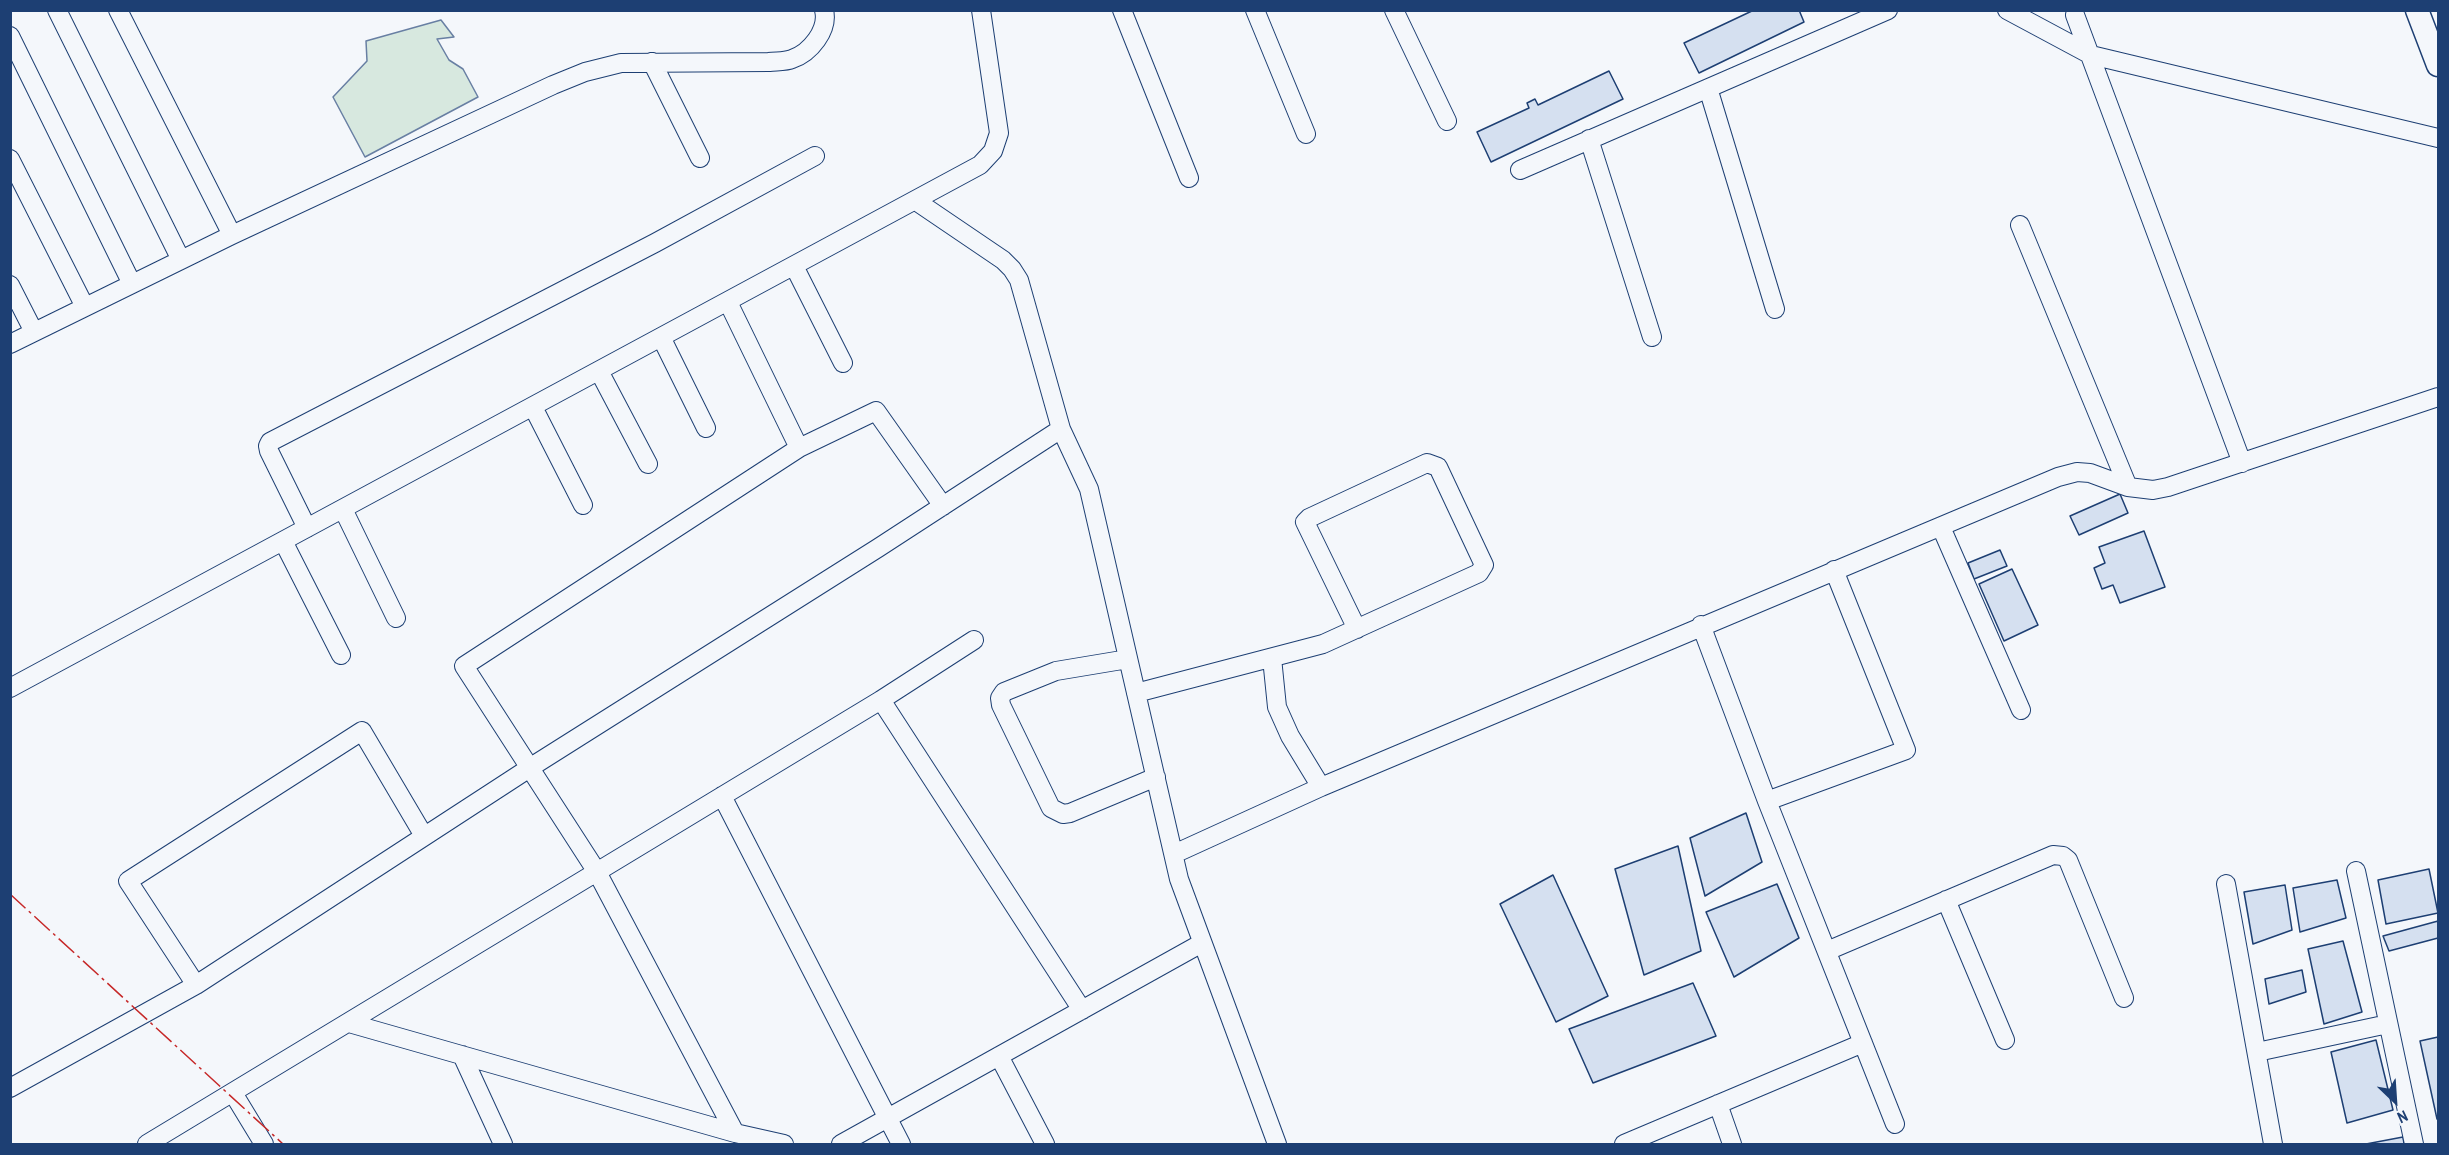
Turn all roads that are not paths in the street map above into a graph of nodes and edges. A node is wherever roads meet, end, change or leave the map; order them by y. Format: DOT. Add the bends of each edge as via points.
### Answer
graph roads {
  1 [pos="57,10"];
  2 [pos="118,10"];
  3 [pos="824,10"];
  4 [pos="981,10"];
  5 [pos="1122,10"];
  6 [pos="1256,10"];
  7 [pos="1394,10"];
  8 [pos="1888,10"];
  9 [pos="2007,10"];
  10 [pos="2417,10"];
  11 [pos="2075,15"];
  12 [pos="10,36"];
  13 [pos="2091,54"];
  14 [pos="652,62"];
  15 [pos="2439,65"];
  16 [pos="1708,88"];
  17 [pos="1447,121"];
  18 [pos="1306,134"];
  19 [pos="2439,138"];
  20 [pos="1589,140"];
  21 [pos="815,156"];
  22 [pos="700,158"];
  23 [pos="10,159"];
  24 [pos="1520,170"];
  25 [pos="1189,178"];
  26 [pos="916,201"];
  27 [pos="2020,225"];
  28 [pos="232,235"];
  29 [pos="181,260"];
  30 [pos="794,266"];
  31 [pos="132,284"];
  32 [pos="10,285"];
  33 [pos="728,302"];
  34 [pos="85,307"];
  35 [pos="1775,309"];
  36 [pos="34,332"];
  37 [pos="662,337"];
  38 [pos="1652,338"];
  39 [pos="10,344"];
  40 [pos="843,363"];
  41 [pos="599,371"];
  42 [pos="2439,397"];
  43 [pos="533,406"];
  44 [pos="706,428"];
  45 [pos="1061,429"];
  46 [pos="799,448"];
  47 [pos="2242,463"];
  48 [pos="648,464"];
  49 [pos="2128,487"];
  50 [pos="583,505"];
  51 [pos="943,506"];
  52 [pos="343,509"];
  53 [pos="1941,527"];
  54 [pos="307,528"];
  55 [pos="283,541"];
  56 [pos="1834,570"];
  57 [pos="396,618"];
  58 [pos="1701,625"];
  59 [pos="1357,629"];
  60 [pos="974,640"];
  61 [pos="341,655"];
  62 [pos="1272,658"];
  63 [pos="1128,659"];
  64 [pos="10,688"];
  65 [pos="1136,693"];
  66 [pos="881,700"];
  67 [pos="2021,710"];
  68 [pos="531,767"];
  69 [pos="1156,777"];
  70 [pos="1321,787"];
  71 [pos="722,796"];
  72 [pos="1767,801"];
  73 [pos="424,836"];
  74 [pos="1174,854"];
  75 [pos="597,872"];
  76 [pos="2356,872"];
  77 [pos="2226,884"];
  78 [pos="1946,900"];
  79 [pos="1202,943"];
  80 [pos="1827,951"];
  81 [pos="196,985"];
  82 [pos="2124,998"];
  83 [pos="1083,1010"];
  84 [pos="349,1023"];
  85 [pos="2388,1024"];
  86 [pos="2005,1040"];
  87 [pos="1863,1043"];
  88 [pos="2257,1052"];
  89 [pos="462,1055"];
  90 [pos="999,1056"];
  91 [pos="10,1088"];
  92 [pos="233,1093"];
  93 [pos="1718,1104"];
  94 [pos="888,1118"];
  95 [pos="1895,1124"];
  96 [pos="735,1133"];
  97 [pos="147,1144"];
  98 [pos="264,1144"];
  99 [pos="503,1144"];
  100 [pos="784,1144"];
  101 [pos="841,1144"];
  102 [pos="901,1144"];
  103 [pos="1045,1144"];
  104 [pos="1277,1144"];
  105 [pos="1624,1144"];
  106 [pos="1731,1144"];
  107 [pos="2273,1144"];
  108 [pos="2414,1144"];
  1 -- 29 [label="street"];
  2 -- 28 [label="street"];
  3 -- 14 [label="street" via="821,31 814,43 792,59"];
  4 -- 26 [label="street" via="999,124 997,142 980,165"];
  5 -- 25 [label="street"];
  6 -- 18 [label="street"];
  7 -- 17 [label="street"];
  8 -- 16 [label="street"];
  9 -- 13 [label="street"];
  10 -- 15 [label="street"];
  11 -- 13 [label="street"];
  12 -- 31 [label="street"];
  13 -- 19 [label="street"];
  13 -- 47 [label="street"];
  14 -- 22 [label="street"];
  14 -- 28 [label="street" via="604,66 553,85"];
  16 -- 20 [label="street"];
  16 -- 35 [label="street"];
  20 -- 24 [label="street"];
  20 -- 38 [label="street"];
  21 -- 54 [label="street" via="270,442 269,451"];
  23 -- 34 [label="street"];
  26 -- 30 [label="street"];
  26 -- 45 [label="street" via="1012,269 1023,292"];
  27 -- 49 [label="street"];
  28 -- 29 [label="street"];
  29 -- 31 [label="street"];
  30 -- 33 [label="street"];
  30 -- 40 [label="street"];
  31 -- 34 [label="street"];
  32 -- 36 [label="street"];
  33 -- 37 [label="street"];
  33 -- 46 [label="street"];
  34 -- 36 [label="street"];
  36 -- 39 [label="street"];
  37 -- 41 [label="street"];
  37 -- 44 [label="street"];
  41 -- 43 [label="street"];
  41 -- 48 [label="street"];
  42 -- 47 [label="street"];
  43 -- 50 [label="street"];
  43 -- 52 [label="street"];
  45 -- 51 [label="street"];
  45 -- 63 [label="street" via="1089,489"];
  46 -- 51 [label="street" via="876,411"];
  46 -- 68 [label="street" via="464,666"];
  47 -- 49 [label="street" via="2168,487"];
  49 -- 53 [label="street" via="2077,472"];
  51 -- 68 [label="street"];
  52 -- 54 [label="street"];
  52 -- 57 [label="street"];
  53 -- 56 [label="street"];
  53 -- 67 [label="street"];
  54 -- 55 [label="street"];
  55 -- 61 [label="street"];
  55 -- 64 [label="street"];
  56 -- 58 [label="street"];
  56 -- 72 [label="street" via="1906,750"];
  58 -- 70 [label="street"];
  58 -- 72 [label="street"];
  59 -- 59 [label="street" via="1479,573 1484,565 1434,464 1426,463 1305,522"];
  59 -- 62 [label="street" via="1323,644"];
  60 -- 66 [label="street"];
  62 -- 65 [label="street"];
  62 -- 70 [label="street" via="1277,706"];
  63 -- 65 [label="street"];
  63 -- 69 [label="street" via="1044,675 1004,692 1001,705 1051,808 1057,812 1070,813"];
  65 -- 69 [label="street"];
  66 -- 71 [label="street"];
  66 -- 83 [label="street"];
  68 -- 73 [label="street"];
  68 -- 75 [label="street"];
  69 -- 74 [label="street"];
  70 -- 74 [label="street"];
  71 -- 75 [label="street"];
  71 -- 94 [label="street"];
  72 -- 80 [label="street"];
  73 -- 81 [label="street"];
  73 -- 81 [label="street" via="362,731 128,881"];
  74 -- 79 [label="street"];
  75 -- 84 [label="street"];
  75 -- 96 [label="street"];
  76 -- 85 [label="street"];
  77 -- 88 [label="street"];
  78 -- 80 [label="street"];
  78 -- 82 [label="street" via="2053,855 2063,856 2068,860"];
  78 -- 86 [label="street"];
  79 -- 83 [label="street"];
  79 -- 104 [label="street"];
  80 -- 87 [label="street"];
  81 -- 91 [label="street"];
  83 -- 90 [label="street"];
  84 -- 89 [label="street"];
  84 -- 92 [label="street"];
  85 -- 88 [label="street"];
  85 -- 108 [label="street"];
  87 -- 93 [label="street"];
  87 -- 95 [label="street"];
  88 -- 107 [label="street"];
  89 -- 96 [label="street"];
  89 -- 99 [label="street"];
  90 -- 94 [label="street"];
  90 -- 103 [label="street"];
  92 -- 97 [label="street"];
  92 -- 98 [label="street"];
  93 -- 105 [label="street"];
  93 -- 106 [label="street"];
  94 -- 101 [label="street"];
  94 -- 102 [label="street"];
  96 -- 100 [label="street"];
}
